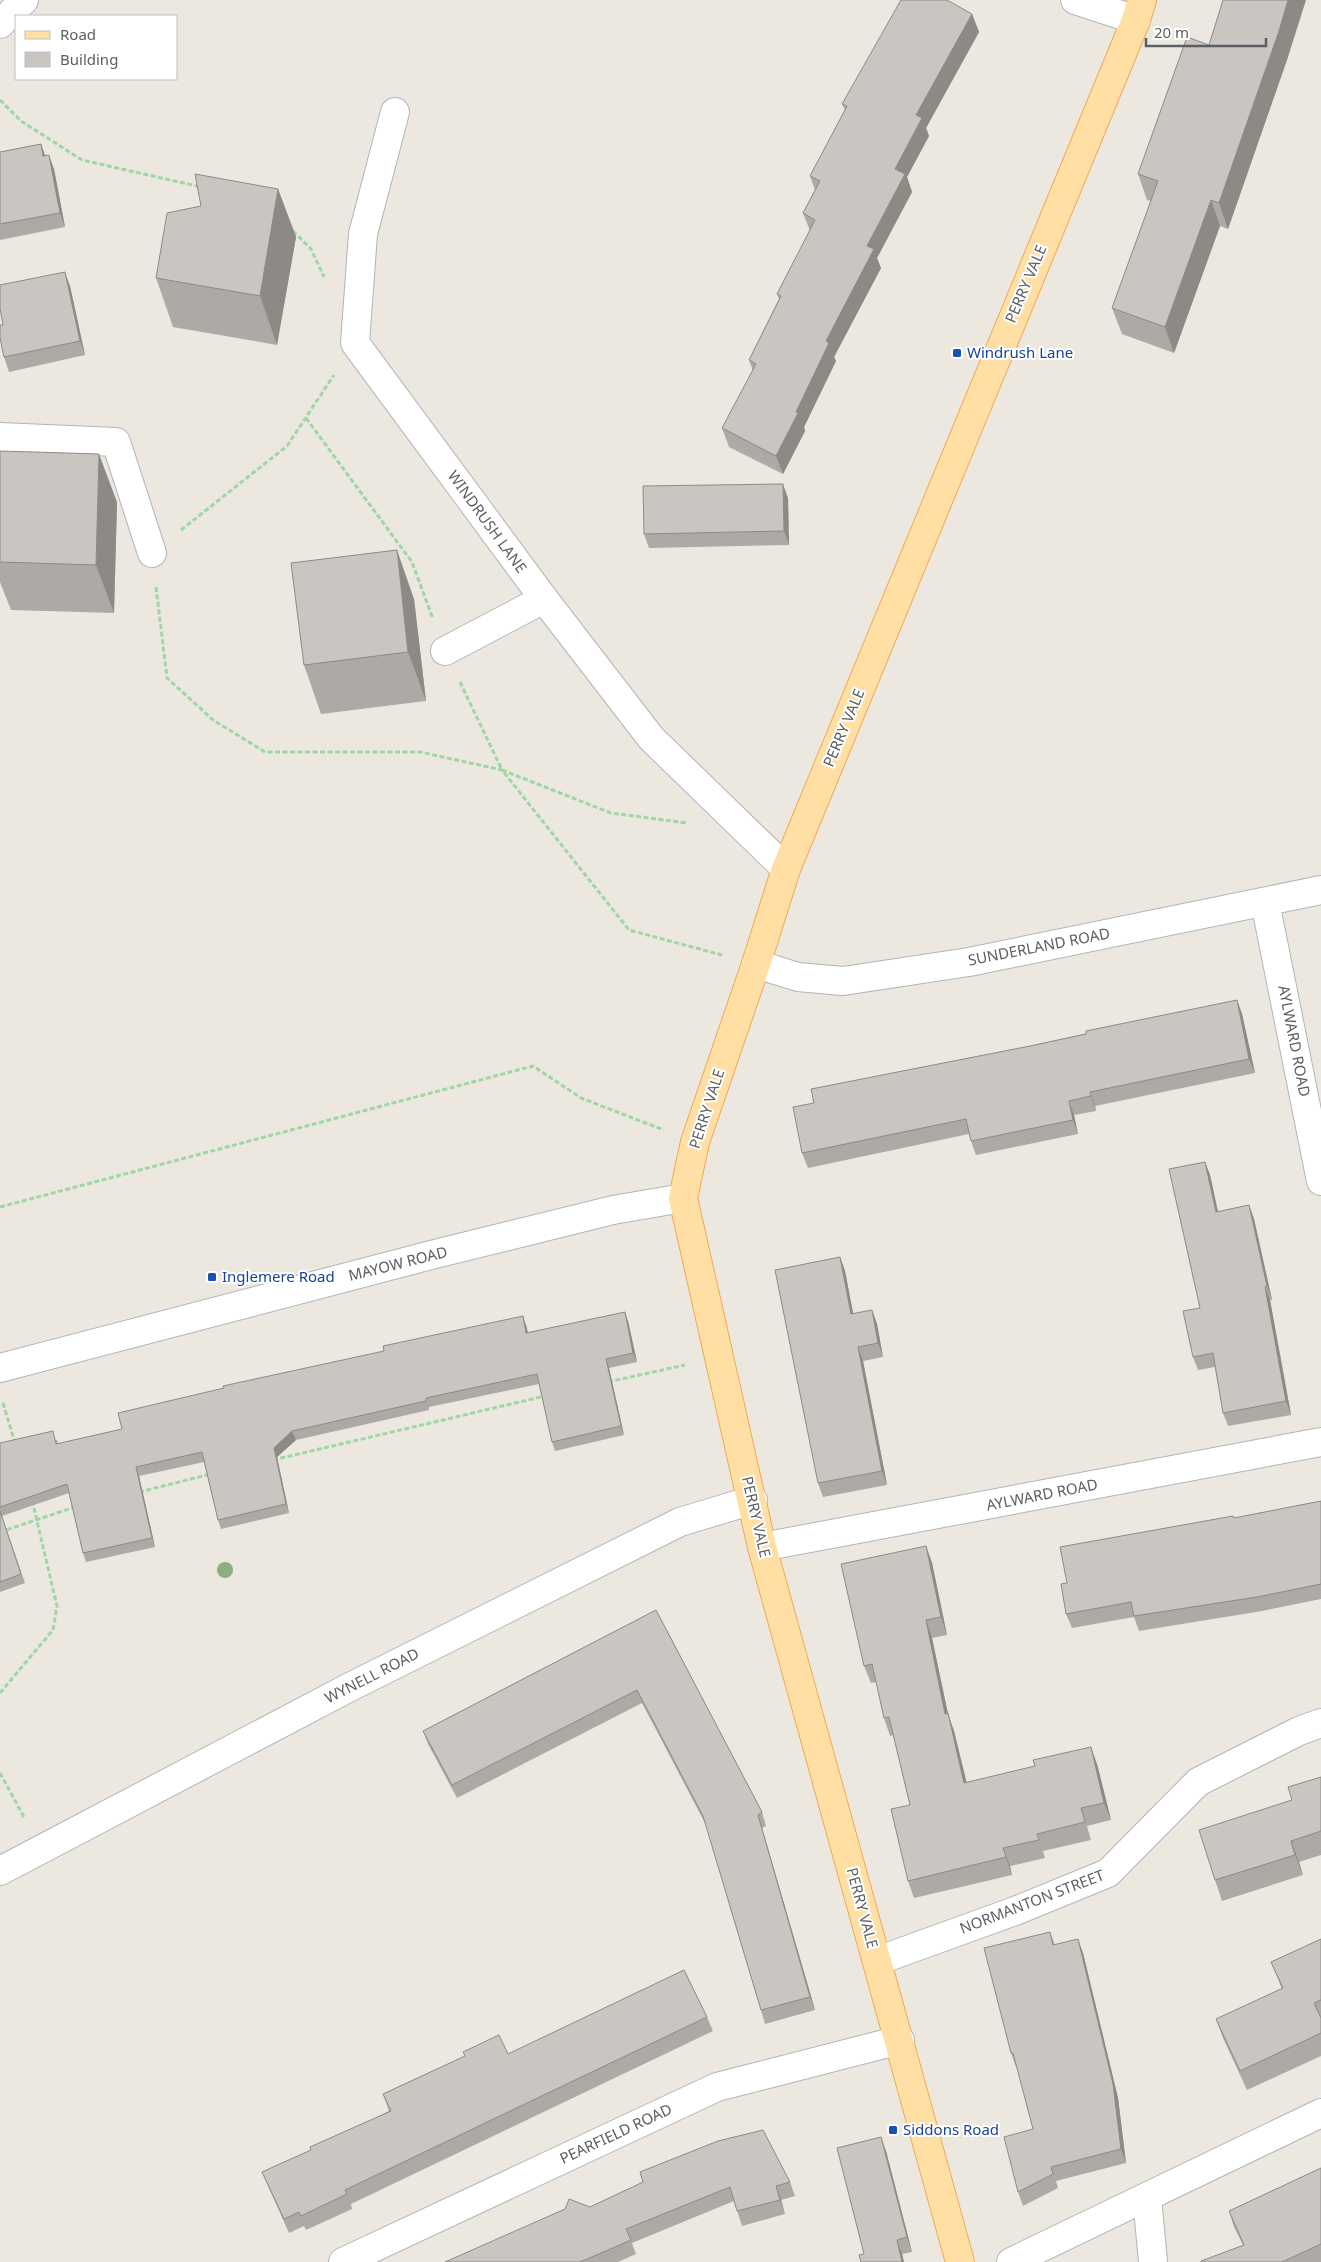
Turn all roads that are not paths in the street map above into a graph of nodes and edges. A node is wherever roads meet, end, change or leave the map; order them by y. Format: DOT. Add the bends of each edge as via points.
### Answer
graph roads {
  1 [pos="24,0"];
  2 [pos="1075,0"];
  3 [pos="1139,10"];
  4 [pos="0,24"];
  5 [pos="395,112"];
  6 [pos="0,437"];
  7 [pos="152,553"];
  8 [pos="544,599"];
  9 [pos="446,651"];
  10 [pos="786,869"];
  11 [pos="1321,890"];
  12 [pos="1265,902"];
  13 [pos="756,964"];
  14 [pos="1321,1181"];
  15 [pos="683,1198"];
  16 [pos="0,1368"];
  17 [pos="1321,1442"];
  18 [pos="752,1500"];
  19 [pos="762,1548"];
  20 [pos="1321,1723"];
  21 [pos="0,1871"];
  22 [pos="877,1961"];
  23 [pos="900,2040"];
  24 [pos="1321,2113"];
  25 [pos="1147,2197"];
  26 [pos="343,2262"];
  27 [pos="960,2262"];
  28 [pos="1011,2262"];
  29 [pos="1153,2262"];
  1 -- 4 [label="street"];
  2 -- 3 [label="street"];
  3 -- 10 [label="main road, PERRY VALE"];
  5 -- 8 [label="street, WINDRUSH LANE" via="363,234 355,343"];
  6 -- 7 [label="street" via="116,442"];
  8 -- 9 [label="street"];
  8 -- 10 [label="street, WINDRUSH LANE" via="651,738"];
  10 -- 13 [label="main road, PERRY VALE"];
  11 -- 12 [label="street, SUNDERLAND ROAD"];
  12 -- 13 [label="street, SUNDERLAND ROAD" via="969,962 843,981 798,977"];
  12 -- 14 [label="street, AYLWARD ROAD"];
  13 -- 15 [label="main road, PERRY VALE" via="694,1142"];
  15 -- 16 [label="street, MAYOW ROAD" via="613,1210 435,1254"];
  15 -- 18 [label="main road, PERRY VALE"];
  17 -- 19 [label="street, AYLWARD ROAD"];
  18 -- 19 [label="main road, PERRY VALE"];
  18 -- 21 [label="street, WYNELL ROAD" via="680,1522 350,1687"];
  19 -- 22 [label="main road, PERRY VALE"];
  20 -- 22 [label="street, NORMANTON STREET" via="1198,1782 1108,1873"];
  22 -- 23 [label="main road, PERRY VALE"];
  23 -- 26 [label="street, PEARFIELD ROAD" via="717,2087"];
  23 -- 27 [label="main road, PERRY VALE"];
  24 -- 25 [label="street"];
  25 -- 28 [label="street"];
  25 -- 29 [label="street"];
}
